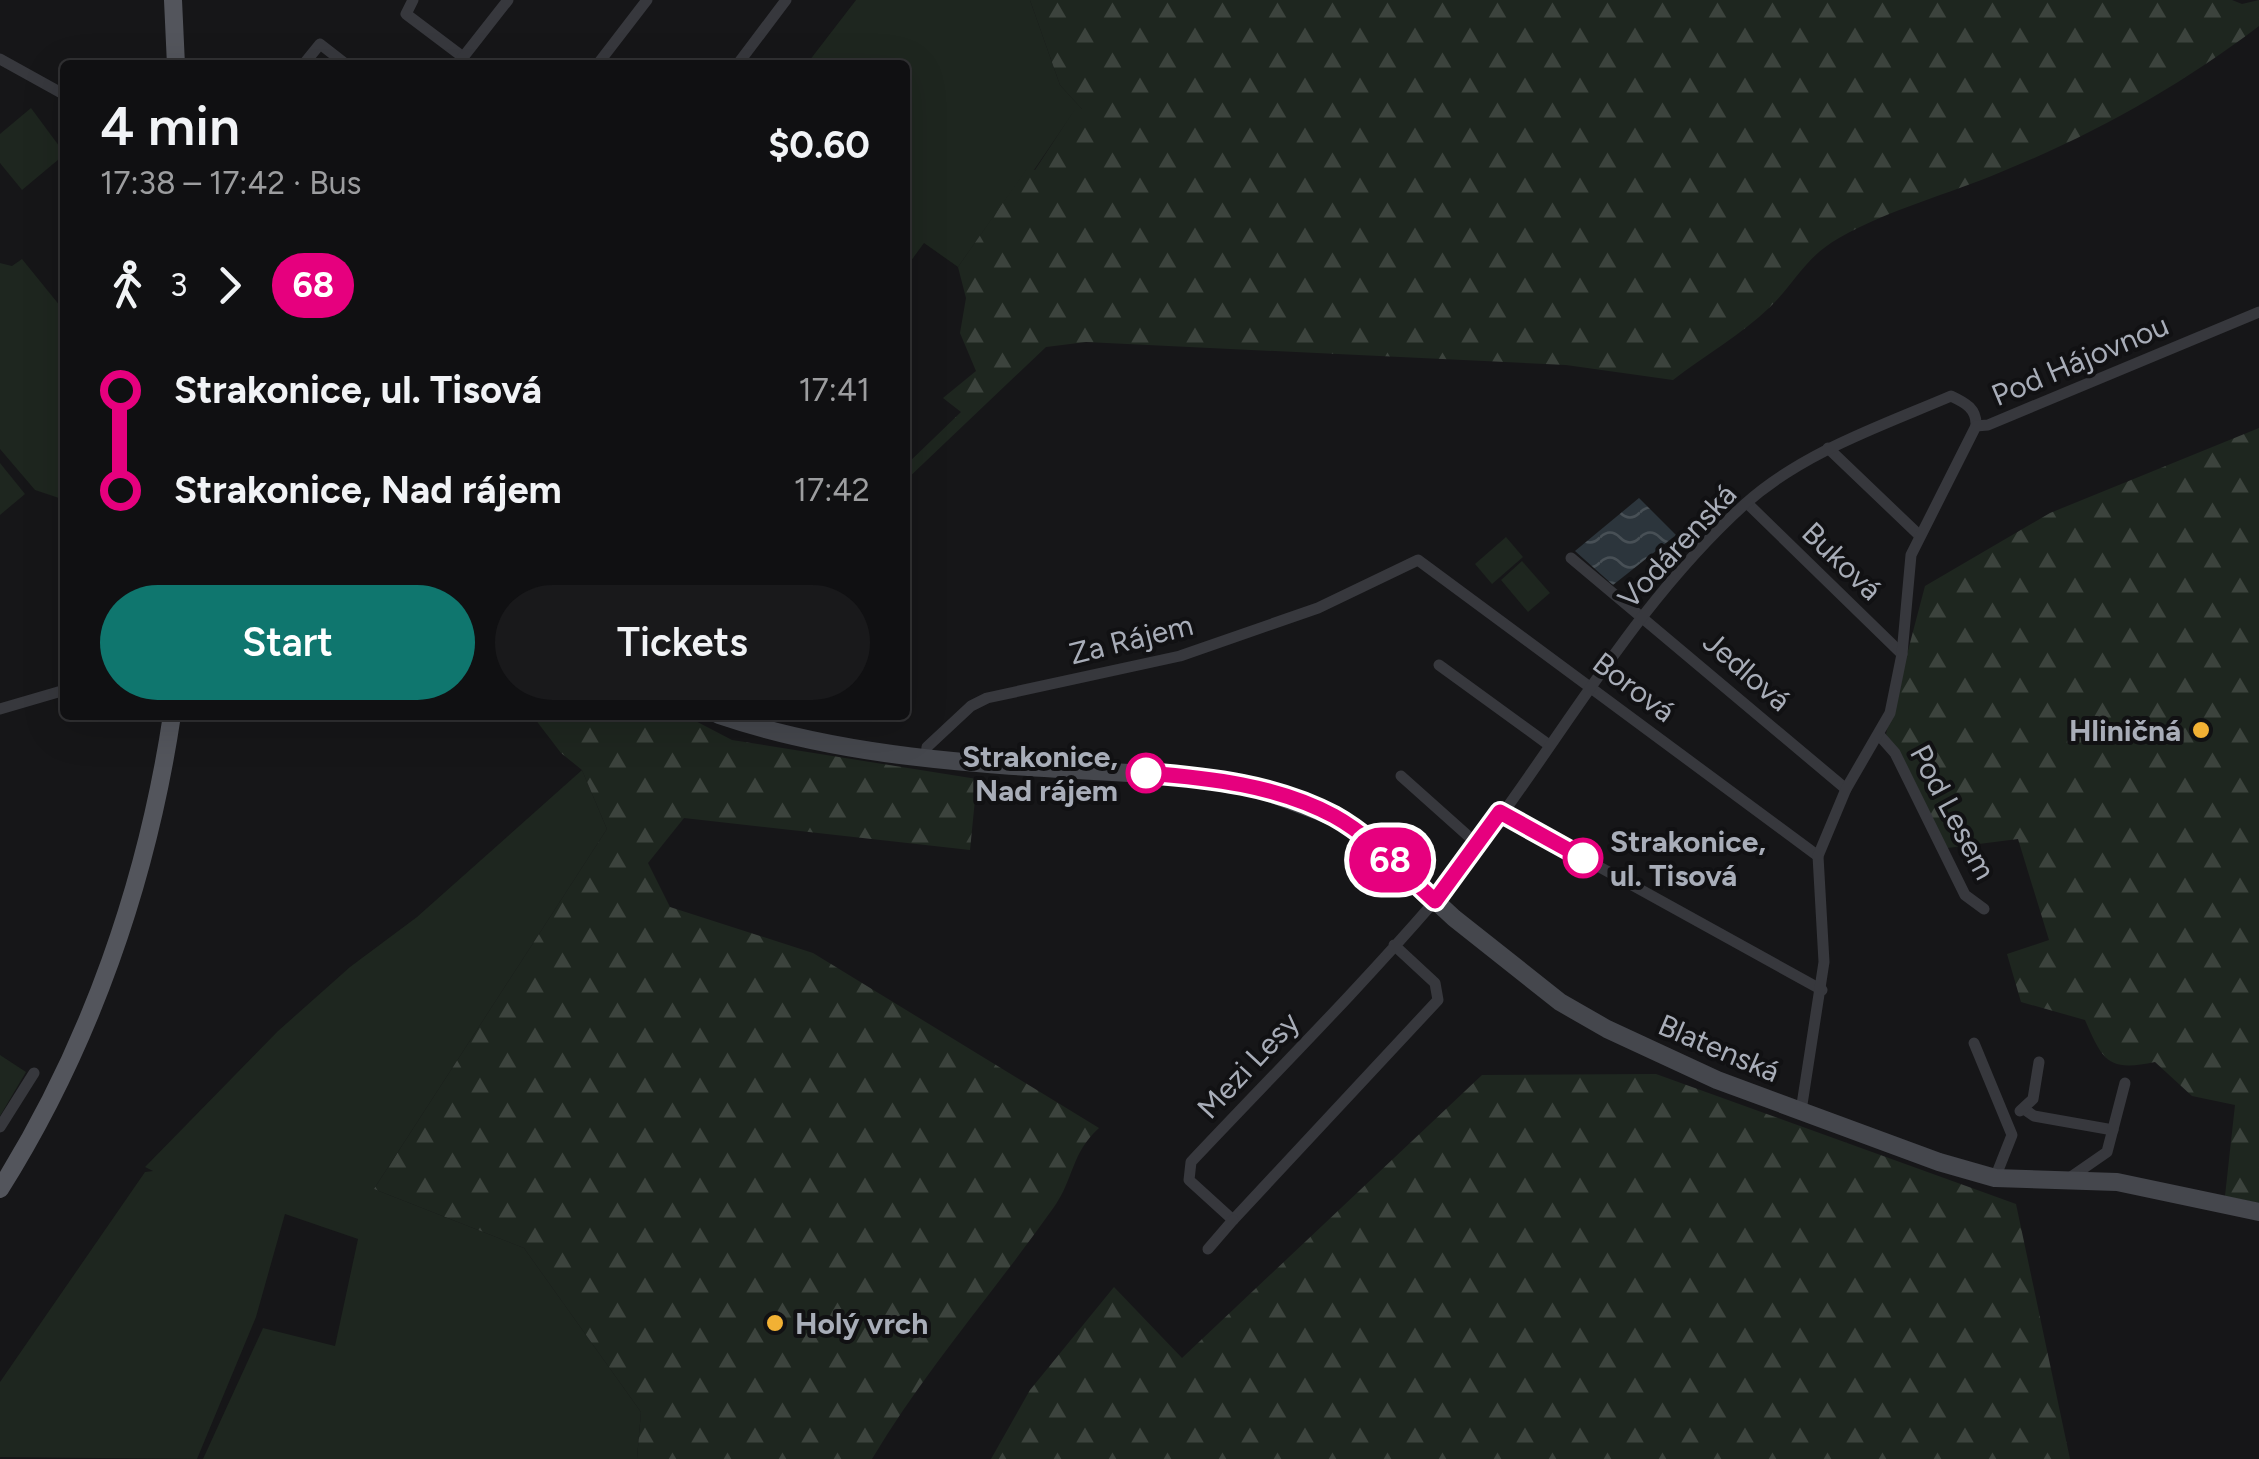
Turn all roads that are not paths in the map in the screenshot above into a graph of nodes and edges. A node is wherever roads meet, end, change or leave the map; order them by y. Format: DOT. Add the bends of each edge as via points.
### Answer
graph roads {
  1 [pos="172,0"];
  2 [pos="413,0"];
  3 [pos="508,0"];
  4 [pos="647,0"];
  5 [pos="786,0"];
  6 [pos="0,59"];
  7 [pos="176,60"];
  8 [pos="307,60"];
  9 [pos="341,60"];
  10 [pos="459,60"];
  11 [pos="461,60"];
  12 [pos="601,60"];
  13 [pos="741,60"];
  14 [pos="60,92"];
  15 [pos="2259,312"];
  16 [pos="1976,426"];
  17 [pos="1828,448"];
  18 [pos="1747,502"];
  19 [pos="1919,535"];
  20 [pos="1572,558"];
  21 [pos="1418,560"];
  22 [pos="1644,616"];
  23 [pos="1902,654"];
  24 [pos="1439,664"];
  25 [pos="1592,687"];
  26 [pos="60,691"];
  27 [pos="0,709"];
  28 [pos="171,720"];
  29 [pos="736,720"];
  30 [pos="1880,736"];
  31 [pos="1549,745"];
  32 [pos="926,756"];
  33 [pos="1400,776"];
  34 [pos="1846,789"];
  35 [pos="1500,812"];
  36 [pos="1476,843"];
  37 [pos="1818,856"];
  38 [pos="1435,901"];
  39 [pos="1984,909"];
  40 [pos="1394,944"];
  41 [pos="1822,990"];
  42 [pos="1974,1044"];
  43 [pos="2039,1062"];
  44 [pos="34,1073"];
  45 [pos="2125,1084"];
  46 [pos="2024,1110"];
  47 [pos="1801,1111"];
  48 [pos="2008,1117"];
  49 [pos="0,1127"];
  50 [pos="2113,1130"];
  51 [pos="1995,1178"];
  52 [pos="2064,1181"];
  53 [pos="0,1189"];
  54 [pos="2259,1212"];
  55 [pos="1233,1220"];
  56 [pos="1208,1248"];
  1 -- 7 [label="main road"];
  2 -- 10 [label="street" via="406,14"];
  3 -- 11 [label="street"];
  4 -- 12 [label="street"];
  5 -- 13 [label="street"];
  6 -- 14 [label="street"];
  8 -- 9 [label="street" via="320,44"];
  15 -- 16 [label="street, Pod Hájovnou"];
  16 -- 17 [label="street, Vodárenská" via="1967,404 1952,396"];
  16 -- 19 [label="street, Pod Hájovnou"];
  17 -- 18 [label="street, Vodárenská"];
  17 -- 19 [label="street"];
  18 -- 22 [label="street, Vodárenská"];
  18 -- 23 [label="street, Buková"];
  19 -- 23 [label="street, Pod Hájovnou"];
  20 -- 22 [label="street, Jedlová"];
  21 -- 25 [label="street, Borová"];
  21 -- 32 [label="street, Za Rájem" via="1318,608 1180,656 987,698 971,706"];
  22 -- 25 [label="street, Vodárenská"];
  22 -- 34 [label="street, Jedlová"];
  23 -- 30 [label="street, Pod Hájovnou"];
  24 -- 31 [label="street"];
  25 -- 31 [label="street, Vodárenská"];
  25 -- 37 [label="street, Borová"];
  26 -- 27 [label="street"];
  28 -- 53 [label="main road" via="154,816 117,942 68,1064"];
  29 -- 32 [label="street, Blatenská" via="808,741"];
  30 -- 34 [label="street, Pod Hájovnou"];
  30 -- 39 [label="street, Pod Lesem" via="1895,753 1965,895"];
  31 -- 35 [label="street, Vodárenská"];
  32 -- 38 [label="street, Blatenská" via="1210,778 1300,802 1372,843"];
  33 -- 36 [label="street"];
  34 -- 37 [label="street, Pod Hájovnou"];
  35 -- 36 [label="street, Vodárenská"];
  35 -- 41 [label="street"];
  36 -- 38 [label="street, Vodárenská"];
  37 -- 41 [label="street, Pod Hájovnou"];
  38 -- 40 [label="street, Mezi Lesy"];
  38 -- 47 [label="street, Blatenská" via="1560,1002 1608,1030"];
  40 -- 55 [label="street" via="1434,984 1438,1000"];
  40 -- 55 [label="street, Mezi Lesy" via="1191,1162 1189,1180"];
  41 -- 47 [label="street, Pod Hájovnou"];
  42 -- 48 [label="street"];
  43 -- 46 [label="street" via="2033,1099"];
  44 -- 49 [label="street"];
  45 -- 50 [label="street"];
  46 -- 48 [label="street"];
  46 -- 50 [label="street"];
  47 -- 51 [label="street, Blatenská"];
  48 -- 51 [label="street" via="2012,1144"];
  50 -- 52 [label="street" via="2107,1152"];
  51 -- 52 [label="street, Blatenská"];
  52 -- 54 [label="street, Blatenská" via="2118,1182"];
  55 -- 56 [label="street"];
}
